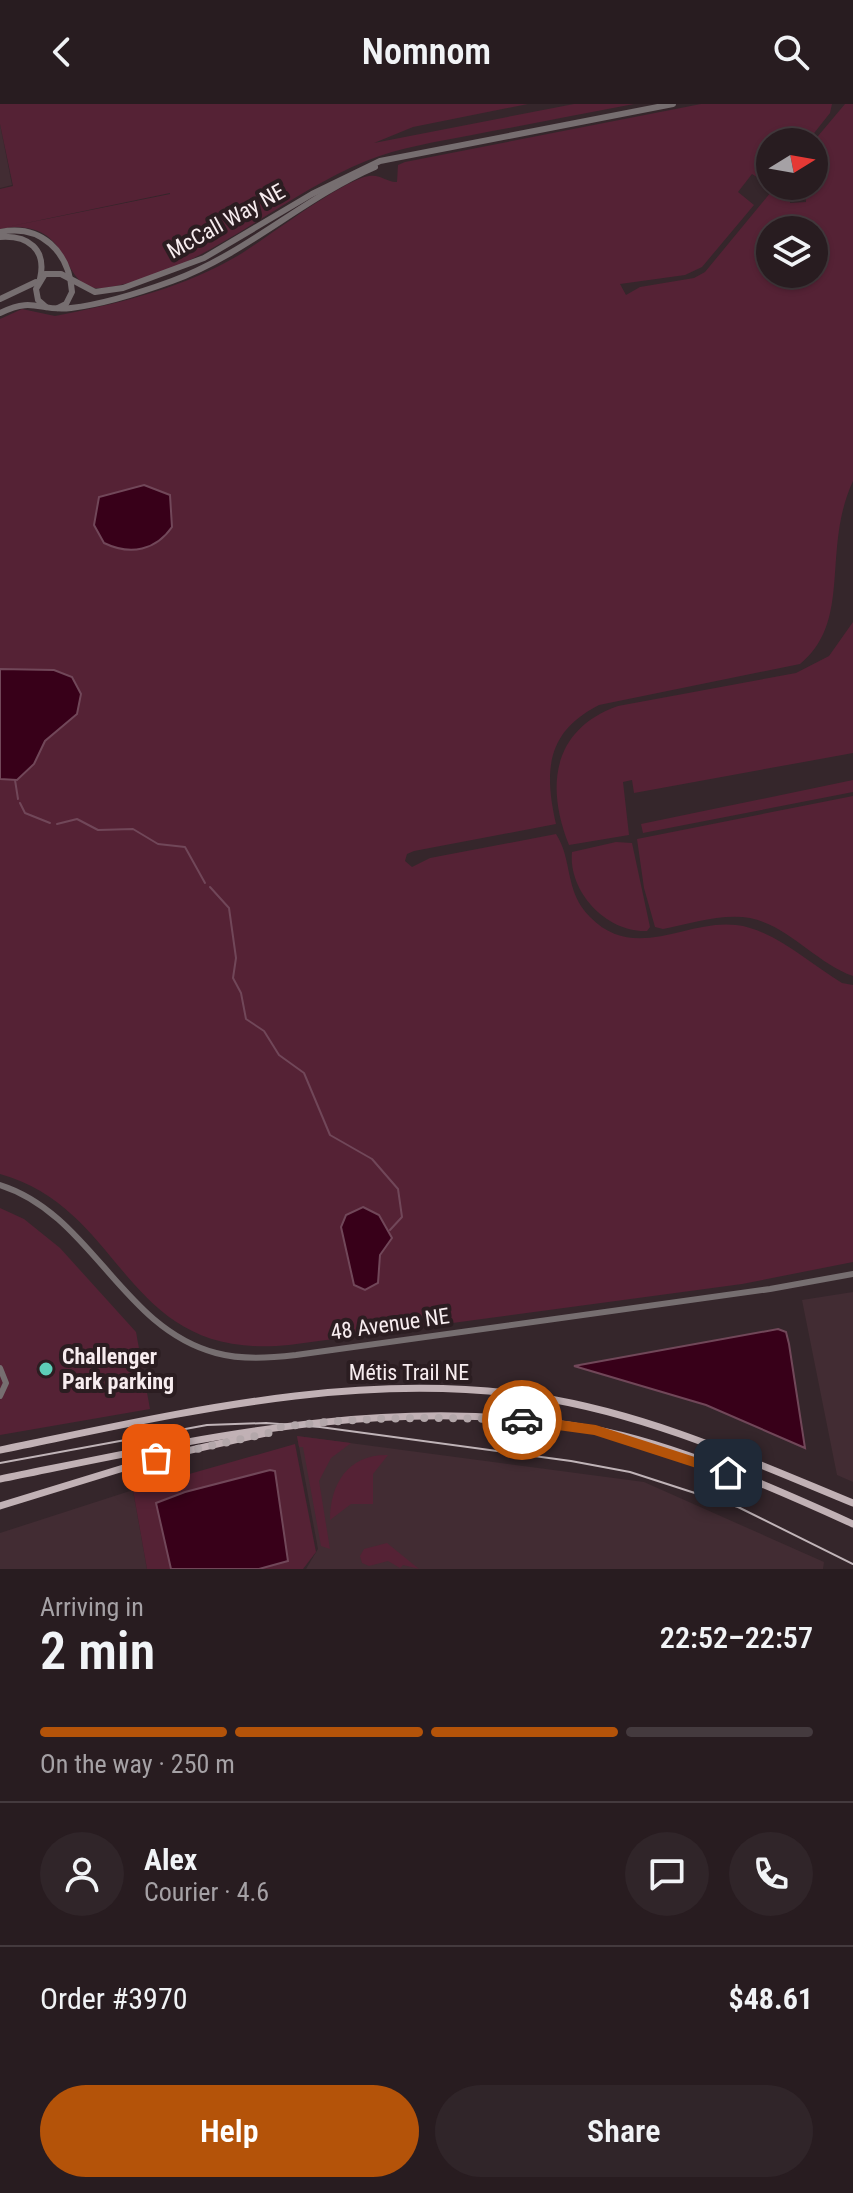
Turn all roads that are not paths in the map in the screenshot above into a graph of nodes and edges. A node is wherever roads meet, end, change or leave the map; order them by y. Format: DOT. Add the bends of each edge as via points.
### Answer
graph roads {
  1 [pos="673,104"];
  2 [pos="397,157"];
  3 [pos="0,234"];
  4 [pos="40,279"];
  5 [pos="69,279"];
  6 [pos="0,299"];
  7 [pos="46,307"];
  8 [pos="55,309"];
  9 [pos="0,313"];
  10 [pos="0,1185"];
  11 [pos="853,1274"];
  12 [pos="0,1368"];
  13 [pos="0,1396"];
  14 [pos="201,1444"];
  15 [pos="0,1448"];
  16 [pos="0,1479"];
  17 [pos="853,1503"];
  18 [pos="0,1506"];
  19 [pos="853,1524"];
  1 -- 2 [label="street, McCall Way NE"];
  2 -- 5 [label="street, McCall Way NE" via="344,176 179,270 99,292"];
  2 -- 8 [label="street, McCall Way NE" via="314,199 200,269 121,298"];
  3 -- 4 [label="street" via="33,245 42,262"];
  3 -- 5 [label="street" via="26,230 42,236 58,249"];
  4 -- 5 [label="street" via="55,272"];
  4 -- 6 [label="street"];
  4 -- 7 [label="street" via="36,295"];
  5 -- 8 [label="street" via="70,298"];
  7 -- 8 [label="street"];
  7 -- 9 [label="street" via="27,302"];
  10 -- 11 [label="street, 48 Avenue NE" via="33,1198 62,1220 157,1323 201,1349 240,1357 296,1355"];
  12 -- 13 [label="street" via="6,1385"];
  14 -- 16 [label="main road, Métis Trail NE"];
  14 -- 18 [label="main road"];
  14 -- 19 [label="main road, Métis Trail NE" via="274,1428 400,1415 540,1421 595,1430 783,1492"];
  15 -- 17 [label="main road, Métis Trail NE" via="327,1391 464,1389 540,1397 656,1426"];
}
